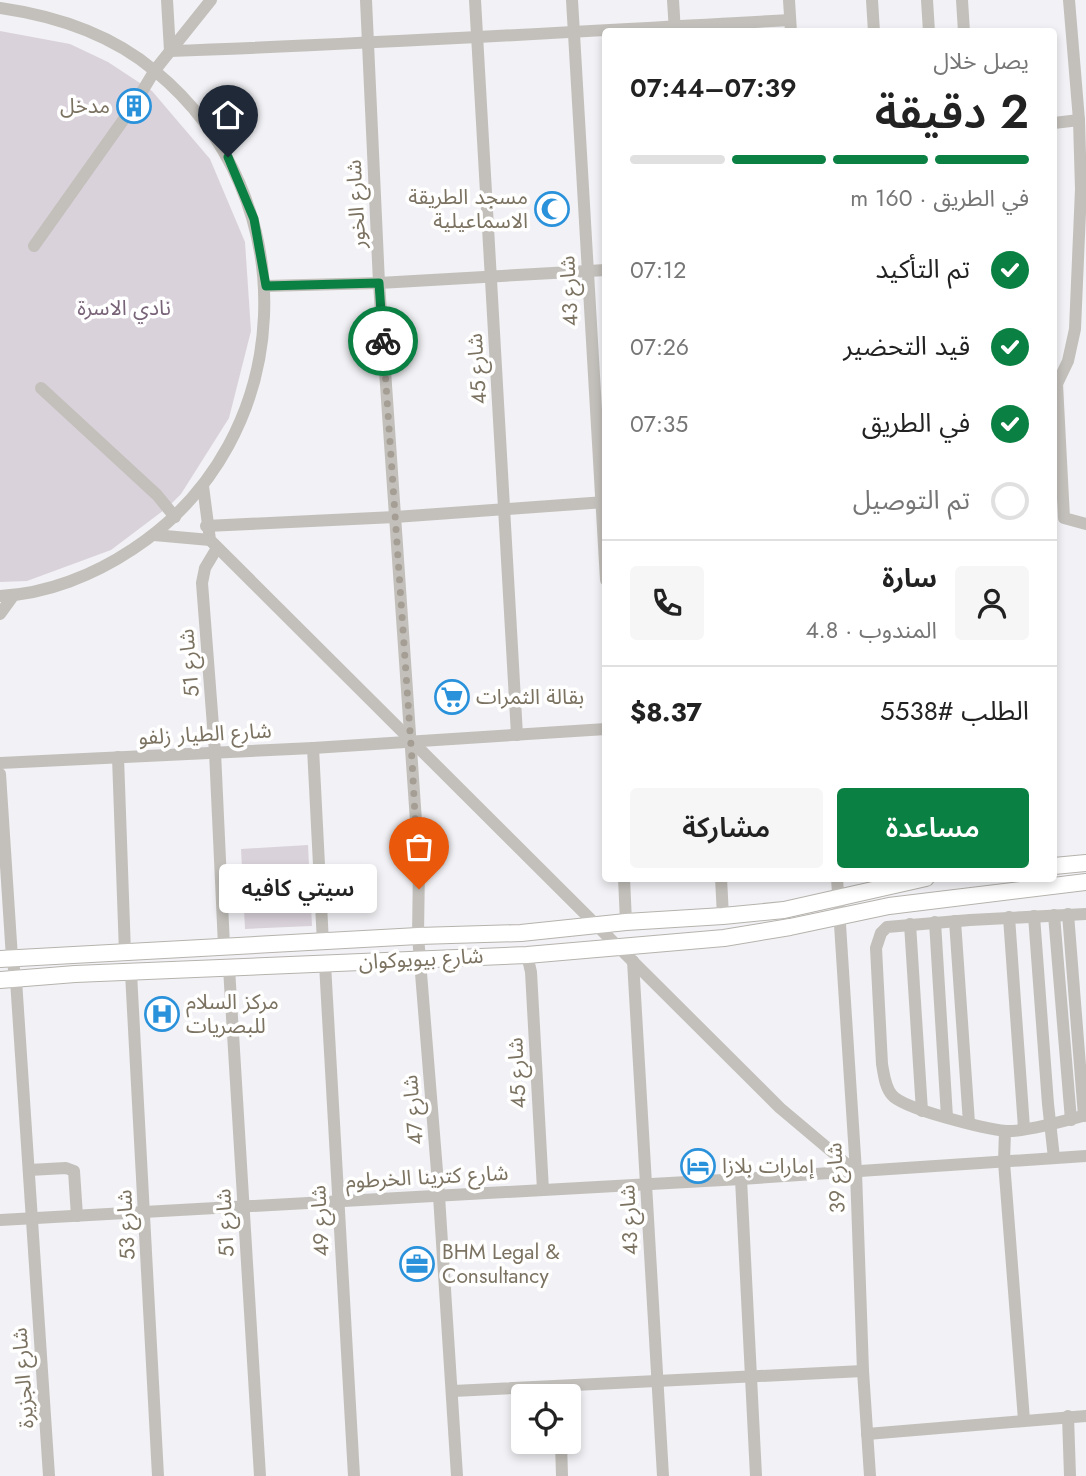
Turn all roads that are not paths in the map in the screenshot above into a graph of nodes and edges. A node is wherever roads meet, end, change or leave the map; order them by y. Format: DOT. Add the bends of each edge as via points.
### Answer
graph roads {
  1 [pos="167,0"];
  2 [pos="211,0"];
  3 [pos="366,0"];
  4 [pos="475,0"];
  5 [pos="572,0"];
  6 [pos="673,0"];
  7 [pos="789,0"];
  8 [pos="872,0"];
  9 [pos="927,0"];
  10 [pos="962,0"];
  11 [pos="1069,0"];
  12 [pos="0,8"];
  13 [pos="790,26"];
  14 [pos="675,28"];
  15 [pos="713,28"];
  16 [pos="874,28"];
  17 [pos="929,28"];
  18 [pos="964,28"];
  19 [pos="602,30"];
  20 [pos="574,31"];
  21 [pos="477,36"];
  22 [pos="368,45"];
  23 [pos="170,51"];
  24 [pos="155,70"];
  25 [pos="137,100"];
  26 [pos="129,112"];
  27 [pos="1079,121"];
  28 [pos="1057,123"];
  29 [pos="34,246"];
  30 [pos="602,270"];
  31 [pos="587,271"];
  32 [pos="491,276"];
  33 [pos="379,283"];
  34 [pos="266,286"];
  35 [pos="1057,380"];
  36 [pos="41,388"];
  37 [pos="1057,451"];
  38 [pos="203,486"];
  39 [pos="602,488"];
  40 [pos="602,502"];
  41 [pos="505,509"];
  42 [pos="175,517"];
  43 [pos="394,517"];
  44 [pos="1059,518"];
  45 [pos="1086,524"];
  46 [pos="206,526"];
  47 [pos="154,535"];
  48 [pos="213,544"];
  49 [pos="7,596"];
  50 [pos="0,614"];
  51 [pos="602,729"];
  52 [pos="517,735"];
  53 [pos="411,741"];
  54 [pos="313,748"];
  55 [pos="215,752"];
  56 [pos="118,757"];
  57 [pos="0,763"];
  58 [pos="0,774"];
  59 [pos="1086,863"];
  60 [pos="1057,866"];
  61 [pos="624,882"];
  62 [pos="721,882"];
  63 [pos="837,882"];
  64 [pos="907,882"];
  65 [pos="1086,882"];
  66 [pos="838,897"];
  67 [pos="1068,914"];
  68 [pos="1086,914"];
  69 [pos="1054,915"];
  70 [pos="723,916"];
  71 [pos="839,916"];
  72 [pos="1034,916"];
  73 [pos="1009,917"];
  74 [pos="955,921"];
  75 [pos="626,922"];
  76 [pos="935,922"];
  77 [pos="910,924"];
  78 [pos="597,926"];
  79 [pos="418,936"];
  80 [pos="323,943"];
  81 [pos="224,946"];
  82 [pos="618,947"];
  83 [pos="124,953"];
  84 [pos="527,955"];
  85 [pos="420,958"];
  86 [pos="6,959"];
  87 [pos="633,961"];
  88 [pos="325,964"];
  89 [pos="229,968"];
  90 [pos="131,973"];
  91 [pos="8,980"];
  92 [pos="922,1111"];
  93 [pos="1085,1116"];
  94 [pos="947,1117"];
  95 [pos="1071,1120"];
  96 [pos="969,1122"];
  97 [pos="1050,1124"];
  98 [pos="1024,1128"];
  99 [pos="1005,1130"];
  100 [pos="1086,1156"];
  101 [pos="1054,1158"];
  102 [pos="1004,1162"];
  103 [pos="29,1170"];
  104 [pos="856,1172"];
  105 [pos="741,1179"];
  106 [pos="646,1184"];
  107 [pos="543,1190"];
  108 [pos="439,1196"];
  109 [pos="338,1202"];
  110 [pos="243,1207"];
  111 [pos="144,1212"];
  112 [pos="77,1216"];
  113 [pos="32,1218"];
  114 [pos="0,1220"];
  115 [pos="863,1371"];
  116 [pos="751,1377"];
  117 [pos="658,1381"];
  118 [pos="581,1389"];
  119 [pos="453,1391"];
  120 [pos="511,1391"];
  121 [pos="1068,1416"];
  122 [pos="1086,1416"];
  123 [pos="1024,1420"];
  124 [pos="867,1434"];
  125 [pos="561,1454"];
  126 [pos="49,1476"];
  127 [pos="159,1476"];
  128 [pos="260,1476"];
  129 [pos="354,1476"];
  130 [pos="457,1476"];
  131 [pos="562,1476"];
  132 [pos="663,1476"];
  133 [pos="756,1476"];
  134 [pos="870,1476"];
  135 [pos="1070,1476"];
  1 -- 23 [label="street"];
  2 -- 23 [label="street"];
  3 -- 22 [label="street, شارع الخور"];
  4 -- 21 [label="street, شارع 45"];
  5 -- 20 [label="street, شارع 43"];
  6 -- 14 [label="street"];
  7 -- 13 [label="street"];
  8 -- 16 [label="street"];
  9 -- 17 [label="street"];
  10 -- 18 [label="street"];
  11 -- 27 [label="street"];
  12 -- 24 [label="street" via="89,30"];
  13 -- 15 [label="street"];
  19 -- 20 [label="street"];
  20 -- 21 [label="street"];
  20 -- 31 [label="street, شارع 43"];
  21 -- 22 [label="street"];
  21 -- 32 [label="street, شارع 45"];
  22 -- 23 [label="street"];
  22 -- 33 [label="street, شارع الخور"];
  23 -- 24 [label="street"];
  24 -- 25 [label="street"];
  24 -- 34 [label="street" via="189,102 228,157 254,219"];
  26 -- 29 [label="street"];
  27 -- 28 [label="street"];
  27 -- 35 [label="street" via="1075,330 1068,361"];
  30 -- 31 [label="street"];
  31 -- 32 [label="street"];
  31 -- 39 [label="street, شارع 43"];
  32 -- 33 [label="street"];
  32 -- 41 [label="street, شارع 45"];
  33 -- 34 [label="street"];
  33 -- 43 [label="street, شارع الخور"];
  34 -- 38 [label="street" via="264,339 253,391 232,441"];
  36 -- 42 [label="street"];
  37 -- 44 [label="street"];
  38 -- 42 [label="street"];
  38 -- 46 [label="street"];
  40 -- 41 [label="street"];
  41 -- 43 [label="street"];
  41 -- 52 [label="street, شارع 45"];
  42 -- 47 [label="street"];
  43 -- 46 [label="street"];
  43 -- 53 [label="street, شارع الخور"];
  44 -- 45 [label="street"];
  46 -- 48 [label="street"];
  47 -- 48 [label="street"];
  47 -- 49 [label="street" via="111,564 64,584"];
  48 -- 53 [label="street"];
  48 -- 55 [label="street, شارع 51" via="202,583"];
  49 -- 50 [label="street"];
  51 -- 52 [label="street, شارع الطيار زلفو"];
  52 -- 53 [label="street, شارع الطيار زلفو"];
  53 -- 54 [label="street, شارع الطيار زلفو"];
  53 -- 78 [label="street"];
  53 -- 79 [label="street, شارع 47" via="419,865"];
  54 -- 55 [label="street, شارع الطيار زلفو"];
  54 -- 80 [label="street"];
  55 -- 56 [label="street, شارع الطيار زلفو"];
  55 -- 81 [label="street, شارع 51"];
  56 -- 57 [label="street, شارع الطيار زلفو"];
  56 -- 83 [label="street"];
  58 -- 86 [label="street, شارع الجزيرة"];
  59 -- 60 [label="main road"];
  61 -- 75 [label="street"];
  62 -- 70 [label="street"];
  63 -- 66 [label="street, شارع 39"];
  64 -- 66 [label="main road, شارع بيويوكوان"];
  65 -- 71 [label="main road, شارع بيويوكوان" via="890,905"];
  66 -- 70 [label="main road, شارع بيويوكوان" via="784,910"];
  66 -- 71 [label="street, شارع 39"];
  67 -- 68 [label="street"];
  67 -- 69 [label="street"];
  67 -- 93 [label="street"];
  69 -- 72 [label="street"];
  69 -- 95 [label="street"];
  70 -- 75 [label="main road, شارع بيويوكوان"];
  71 -- 82 [label="main road, شارع بيويوكوان" via="724,938"];
  71 -- 104 [label="street, شارع 39"];
  72 -- 73 [label="street"];
  72 -- 97 [label="street"];
  73 -- 74 [label="street"];
  73 -- 98 [label="street"];
  74 -- 76 [label="street"];
  74 -- 96 [label="street"];
  75 -- 78 [label="main road, شارع بيويوكوان"];
  76 -- 77 [label="street"];
  76 -- 94 [label="street"];
  77 -- 92 [label="street"];
  77 -- 92 [label="street" via="887,927 876,948 880,1033 885,1083 891,1095"];
  78 -- 79 [label="main road, شارع بيويوكوان"];
  78 -- 82 [label="street"];
  79 -- 80 [label="main road, شارع بيويوكوان"];
  79 -- 85 [label="street, شارع 47"];
  80 -- 81 [label="main road, شارع بيويوكوان"];
  81 -- 83 [label="main road, شارع بيويوكوان"];
  82 -- 84 [label="main road, شارع بيويوكوان"];
  82 -- 87 [label="street"];
  83 -- 86 [label="main road, شارع بيويوكوان"];
  84 -- 85 [label="main road, شارع بيويوكوان"];
  84 -- 107 [label="street, شارع 45"];
  85 -- 88 [label="main road, شارع بيويوكوان"];
  85 -- 108 [label="street, شارع 47"];
  86 -- 91 [label="street, شارع الجزيرة"];
  87 -- 104 [label="street" via="780,1108"];
  87 -- 106 [label="street, شارع 43"];
  88 -- 89 [label="main road, شارع بيويوكوان"];
  88 -- 109 [label="street, شارع 49"];
  89 -- 90 [label="main road, شارع بيويوكوان"];
  89 -- 110 [label="street, شارع 51"];
  90 -- 91 [label="main road, شارع بيويوكوان"];
  90 -- 111 [label="street, شارع 53"];
  91 -- 103 [label="street, شارع الجزيرة"];
  92 -- 94 [label="street"];
  93 -- 95 [label="street"];
  94 -- 96 [label="street"];
  95 -- 97 [label="street"];
  96 -- 99 [label="street"];
  97 -- 98 [label="street"];
  97 -- 101 [label="street"];
  98 -- 99 [label="street"];
  99 -- 102 [label="street"];
  100 -- 101 [label="street, شارع كترينا الخرطوم"];
  101 -- 102 [label="street, شارع كترينا الخرطوم"];
  102 -- 104 [label="street, شارع كترينا الخرطوم"];
  102 -- 123 [label="street"];
  103 -- 112 [label="street" via="74,1171"];
  103 -- 113 [label="street, شارع الجزيرة"];
  104 -- 105 [label="street, شارع كترينا الخرطوم"];
  104 -- 115 [label="street, شارع 39"];
  105 -- 106 [label="street, شارع كترينا الخرطوم"];
  105 -- 116 [label="street"];
  106 -- 107 [label="street, شارع كترينا الخرطوم"];
  106 -- 117 [label="street, شارع 43"];
  107 -- 108 [label="street, شارع كترينا الخرطوم"];
  108 -- 109 [label="street, شارع كترينا الخرطوم"];
  108 -- 119 [label="street, شارع 47"];
  109 -- 110 [label="street, شارع كترينا الخرطوم"];
  109 -- 129 [label="street, شارع 49"];
  110 -- 111 [label="street, شارع كترينا الخرطوم"];
  110 -- 128 [label="street, شارع 51"];
  111 -- 112 [label="street, شارع كترينا الخرطوم"];
  111 -- 127 [label="street, شارع 53"];
  112 -- 113 [label="street, شارع كترينا الخرطوم"];
  113 -- 114 [label="street, شارع كترينا الخرطوم"];
  113 -- 126 [label="street, شارع الجزيرة"];
  115 -- 116 [label="street"];
  115 -- 124 [label="street, شارع 39"];
  116 -- 117 [label="street"];
  116 -- 133 [label="street"];
  117 -- 118 [label="street"];
  117 -- 132 [label="street, شارع 43"];
  119 -- 120 [label="street"];
  119 -- 130 [label="street, شارع 47"];
  121 -- 122 [label="street"];
  121 -- 123 [label="street"];
  121 -- 135 [label="street"];
  123 -- 124 [label="street"];
  124 -- 134 [label="street, شارع 39"];
  125 -- 131 [label="street"];
}
